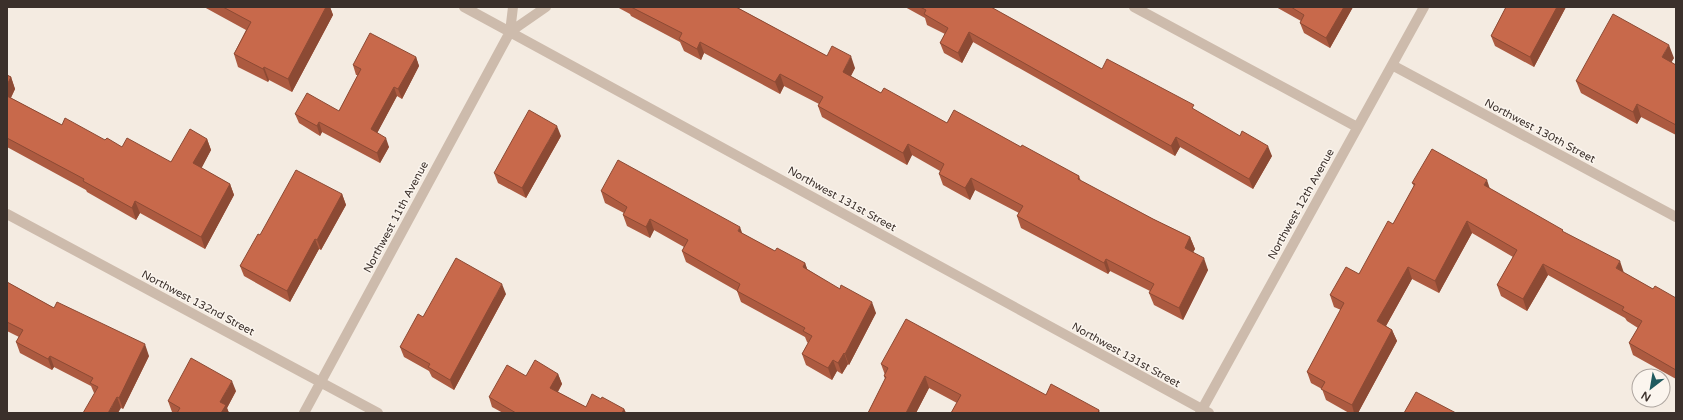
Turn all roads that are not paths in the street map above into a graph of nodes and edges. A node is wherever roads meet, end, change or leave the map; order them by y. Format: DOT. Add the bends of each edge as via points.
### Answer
graph roads {
  1 [pos="464,7"];
  2 [pos="512,7"];
  3 [pos="546,7"];
  4 [pos="1134,7"];
  5 [pos="1424,7"];
  6 [pos="510,32"];
  7 [pos="1392,65"];
  8 [pos="1357,127"];
  9 [pos="7,214"];
  10 [pos="1676,217"];
  11 [pos="321,382"];
  12 [pos="1204,412"];
  13 [pos="304,413"];
  14 [pos="378,413"];
  1 -- 6 [label="street, Northwest 131st Street"];
  2 -- 6 [label="street, Northwest 11th Avenue"];
  3 -- 6 [label="street, Northwest 11th Avenue"];
  4 -- 8 [label="street"];
  5 -- 7 [label="street, Northwest 12th Avenue"];
  6 -- 11 [label="street, Northwest 11th Avenue"];
  6 -- 12 [label="street, Northwest 131st Street"];
  7 -- 8 [label="street, Northwest 12th Avenue"];
  7 -- 10 [label="street, Northwest 130th Street"];
  8 -- 12 [label="street, Northwest 12th Avenue"];
  9 -- 11 [label="street, Northwest 132nd Street"];
  11 -- 13 [label="street, Northwest 11th Avenue"];
  11 -- 14 [label="street, Northwest 132nd Street"];
}
